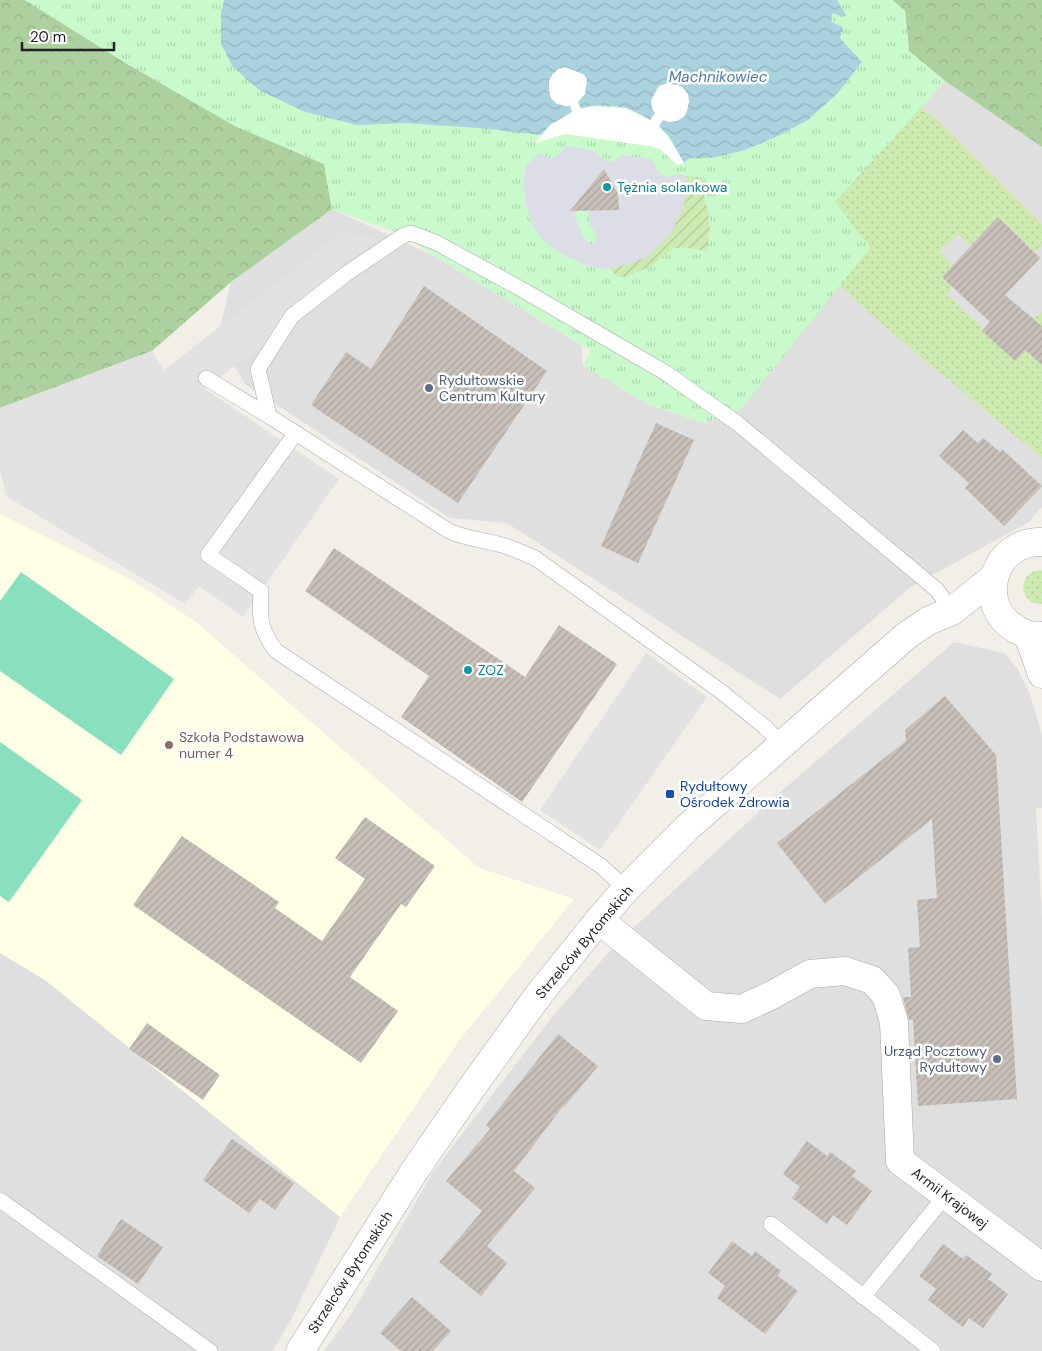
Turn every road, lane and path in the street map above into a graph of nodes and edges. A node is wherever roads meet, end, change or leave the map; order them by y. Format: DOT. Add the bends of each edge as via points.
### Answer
graph roads {
  1 [pos="206,378"];
  2 [pos="269,416"];
  3 [pos="295,434"];
  4 [pos="1041,541"];
  5 [pos="994,578"];
  6 [pos="952,611"];
  7 [pos="1001,618"];
  8 [pos="1035,635"];
  9 [pos="1042,674"];
  10 [pos="781,744"];
  11 [pos="626,889"];
  12 [pos="599,920"];
  13 [pos="946,1195"];
  14 [pos="0,1200"];
  15 [pos="771,1224"];
  16 [pos="1042,1267"];
  17 [pos="863,1297"];
  18 [pos="210,1351"];
  19 [pos="300,1351"];
  20 [pos="933,1351"];
  1 -- 2 [label="lane"];
  2 -- 3 [label="lane"];
  2 -- 6 [label="lane" via="258,368 292,316 346,274 411,233 444,246 666,372 744,429 937,590"];
  3 -- 10 [label="lane" via="449,531 463,538 514,549 534,558 719,690"];
  3 -- 11 [label="lane" via="208,555 261,591 260,611 265,637 276,651 600,866"];
  4 -- 5 [label="street" via="1016,548 998,566"];
  5 -- 6 [label="street, Strzelców Bytomskich"];
  5 -- 7 [label="street" via="993,594"];
  6 -- 7 [label="street"];
  6 -- 10 [label="street, Strzelców Bytomskich" via="928,621 906,636"];
  7 -- 8 [label="street" via="1009,625"];
  8 -- 9 [label="street"];
  10 -- 11 [label="street, Strzelców Bytomskich" via="689,826"];
  11 -- 12 [label="street, Strzelców Bytomskich"];
  12 -- 13 [label="street, Armii Krajowej" via="706,1006 742,1009 810,974 845,971 872,980 886,995 894,1022 900,1161"];
  12 -- 19 [label="street, Strzelców Bytomskich" via="540,993 470,1090"];
  13 -- 16 [label="street, Armii Krajowej"];
  13 -- 17 [label="lane"];
  14 -- 18 [label="lane"];
  15 -- 17 [label="lane"];
  17 -- 20 [label="lane"];
}
